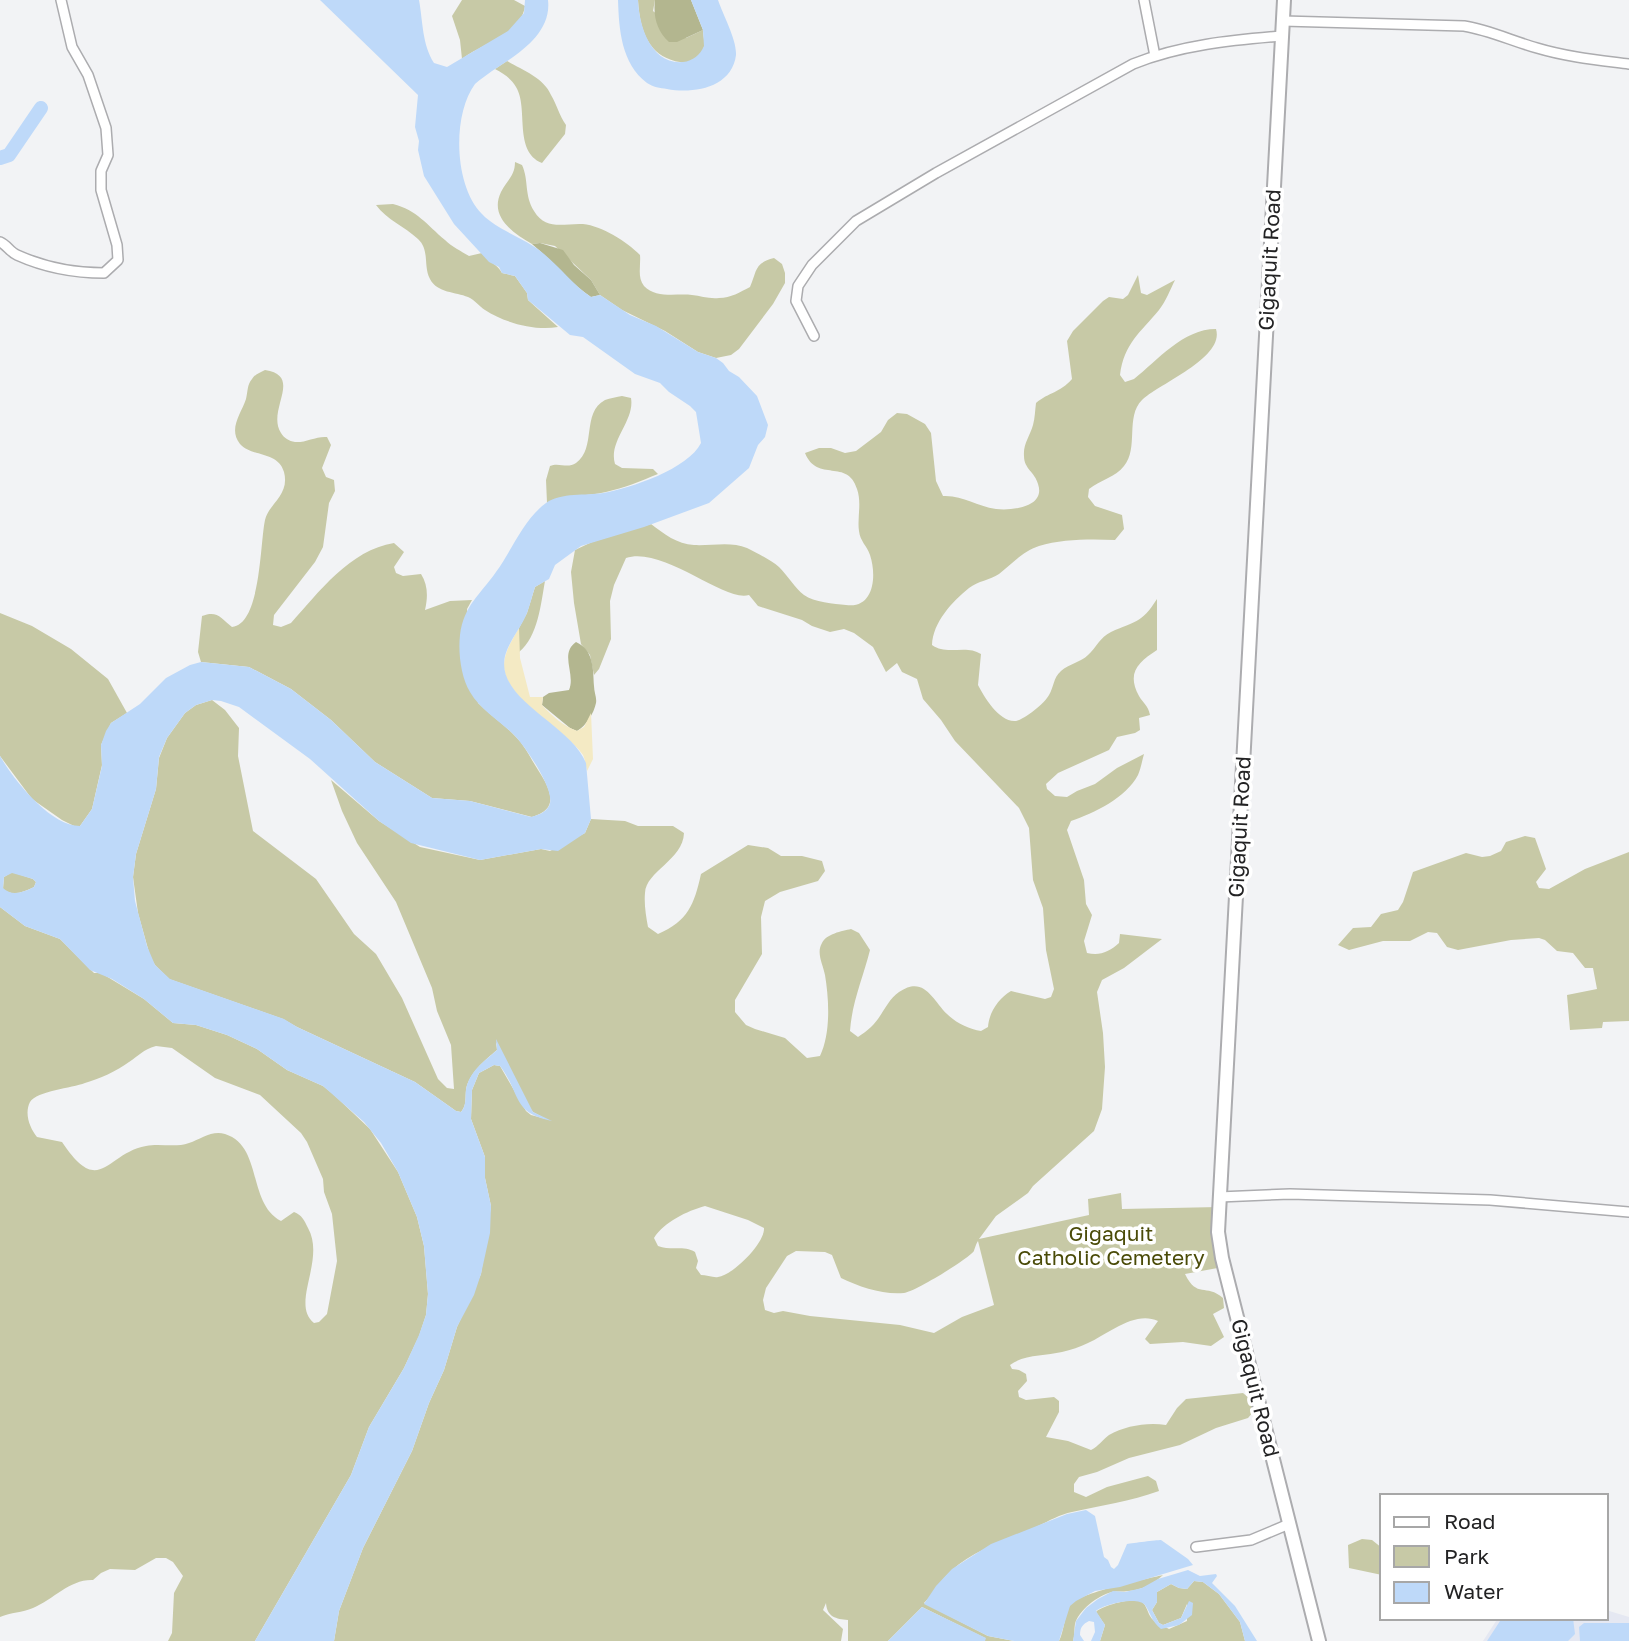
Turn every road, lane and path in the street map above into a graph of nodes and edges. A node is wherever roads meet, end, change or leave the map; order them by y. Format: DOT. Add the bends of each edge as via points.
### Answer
graph roads {
  1 [pos="61,0"];
  2 [pos="1144,0"];
  3 [pos="1284,0"];
  4 [pos="1283,21"];
  5 [pos="1282,36"];
  6 [pos="1155,56"];
  7 [pos="1629,64"];
  8 [pos="0,242"];
  9 [pos="814,336"];
  10 [pos="1219,1197"];
  11 [pos="1629,1212"];
  12 [pos="1289,1524"];
  13 [pos="1196,1547"];
  14 [pos="1319,1641"];
  1 -- 8 [label="street" via="72,47 88,75 106,128 108,155 101,171 101,190 118,260 104,273 56,269 13,254"];
  2 -- 6 [label="street"];
  3 -- 4 [label="main road, Gigaquit Road"];
  4 -- 5 [label="main road, Gigaquit Road"];
  4 -- 7 [label="street" via="1464,26 1560,53"];
  5 -- 6 [label="street" via="1218,42"];
  5 -- 10 [label="main road, Gigaquit Road"];
  6 -- 9 [label="street" via="1124,68 856,221 812,265 798,286 796,301"];
  10 -- 11 [label="street" via="1290,1194 1490,1200"];
  10 -- 12 [label="main road, Gigaquit Road" via="1219,1247"];
  12 -- 13 [label="street" via="1251,1540"];
  12 -- 14 [label="main road, Gigaquit Road"];
}
